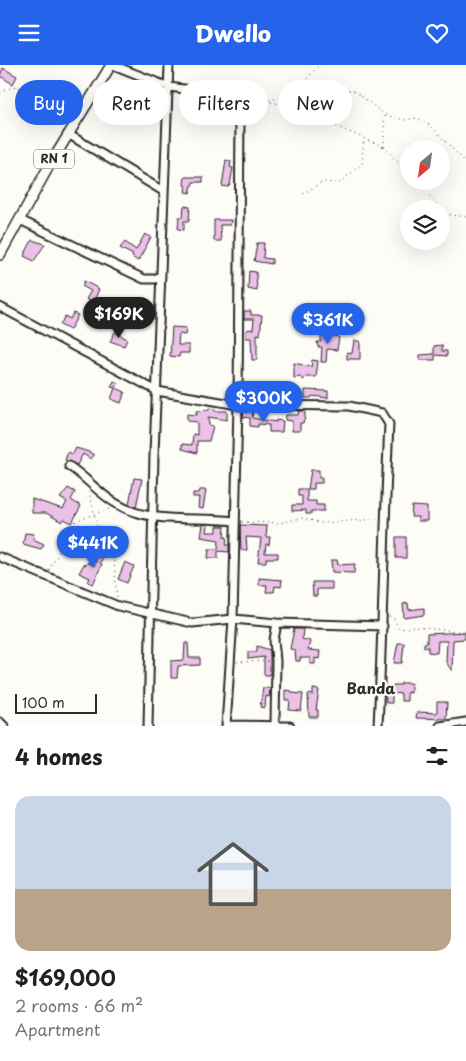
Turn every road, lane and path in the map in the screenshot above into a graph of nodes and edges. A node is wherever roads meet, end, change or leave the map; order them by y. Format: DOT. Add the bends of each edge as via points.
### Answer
graph roads {
  1 [pos="112,65"];
  2 [pos="169,65"];
  3 [pos="319,65"];
  4 [pos="151,80"];
  5 [pos="169,80"];
  6 [pos="306,80"];
  7 [pos="169,87"];
  8 [pos="179,88"];
  9 [pos="0,92"];
  10 [pos="352,92"];
  11 [pos="268,102"];
  12 [pos="385,115"];
  13 [pos="167,125"];
  14 [pos="240,125"];
  15 [pos="68,134"];
  16 [pos="364,139"];
  17 [pos="384,147"];
  18 [pos="466,163"];
  19 [pos="400,164"];
  20 [pos="424,190"];
  21 [pos="163,191"];
  22 [pos="303,194"];
  23 [pos="433,200"];
  24 [pos="450,215"];
  25 [pos="466,217"];
  26 [pos="20,221"];
  27 [pos="0,255"];
  28 [pos="160,276"];
  29 [pos="144,279"];
  30 [pos="159,291"];
  31 [pos="0,307"];
  32 [pos="156,391"];
  33 [pos="238,405"];
  34 [pos="69,466"];
  35 [pos="88,478"];
  36 [pos="119,505"];
  37 [pos="95,513"];
  38 [pos="154,518"];
  39 [pos="385,519"];
  40 [pos="234,521"];
  41 [pos="0,557"];
  42 [pos="42,575"];
  43 [pos="118,606"];
  44 [pos="151,612"];
  45 [pos="384,614"];
  46 [pos="233,619"];
  47 [pos="276,623"];
  48 [pos="383,626"];
  49 [pos="466,632"];
  50 [pos="276,661"];
  51 [pos="229,663"];
  52 [pos="0,722"];
  53 [pos="466,722"];
  54 [pos="275,725"];
  55 [pos="4,726"];
  56 [pos="148,726"];
  57 [pos="226,726"];
  58 [pos="290,726"];
  59 [pos="378,726"];
  60 [pos="440,726"];
  1 -- 4 [label="street"];
  1 -- 15 [label="main road, RN 1"];
  2 -- 5 [label="street"];
  3 -- 6 [label="path"];
  7 -- 8 [label="street"];
  9 -- 15 [label="path" via="16,86 26,91 60,93 66,108"];
  10 -- 12 [label="path"];
  11 -- 16 [label="path" via="289,107"];
  12 -- 17 [label="path"];
  12 -- 18 [label="path" via="404,120 417,118 431,126"];
  13 -- 21 [label="street"];
  14 -- 33 [label="street"];
  15 -- 21 [label="street"];
  15 -- 26 [label="main road, RN 1"];
  16 -- 17 [label="path"];
  16 -- 22 [label="path" via="362,164 339,183 322,182"];
  17 -- 19 [label="path"];
  20 -- 23 [label="path"];
  21 -- 28 [label="street"];
  24 -- 25 [label="path"];
  26 -- 27 [label="main road, RN 1"];
  26 -- 29 [label="street"];
  28 -- 29 [label="street"];
  28 -- 30 [label="street"];
  29 -- 30 [label="street"];
  30 -- 32 [label="street"];
  31 -- 32 [label="street"];
  32 -- 33 [label="street"];
  32 -- 38 [label="street"];
  33 -- 39 [label="street" via="350,406 382,413 389,424"];
  33 -- 40 [label="street"];
  34 -- 35 [label="street"];
  35 -- 36 [label="street" via="92,487"];
  35 -- 37 [label="path"];
  36 -- 37 [label="path"];
  36 -- 38 [label="street"];
  37 -- 42 [label="path" via="76,521 50,569"];
  37 -- 43 [label="path" via="98,530 114,562"];
  38 -- 40 [label="street"];
  38 -- 44 [label="street"];
  39 -- 40 [label="path" via="322,523 302,518 280,523"];
  39 -- 45 [label="street"];
  40 -- 46 [label="street"];
  41 -- 42 [label="street"];
  42 -- 43 [label="street"];
  43 -- 44 [label="street"];
  44 -- 46 [label="street" via="192,623"];
  44 -- 56 [label="street"];
  45 -- 48 [label="street"];
  45 -- 49 [label="path" via="394,619 399,629 413,627"];
  46 -- 47 [label="street"];
  46 -- 51 [label="street"];
  47 -- 48 [label="street"];
  47 -- 50 [label="street"];
  48 -- 59 [label="street"];
  50 -- 51 [label="path"];
  50 -- 54 [label="street"];
  51 -- 57 [label="street"];
  52 -- 55 [label="street"];
  53 -- 60 [label="street"];
  54 -- 57 [label="street"];
  54 -- 58 [label="street"];
}
